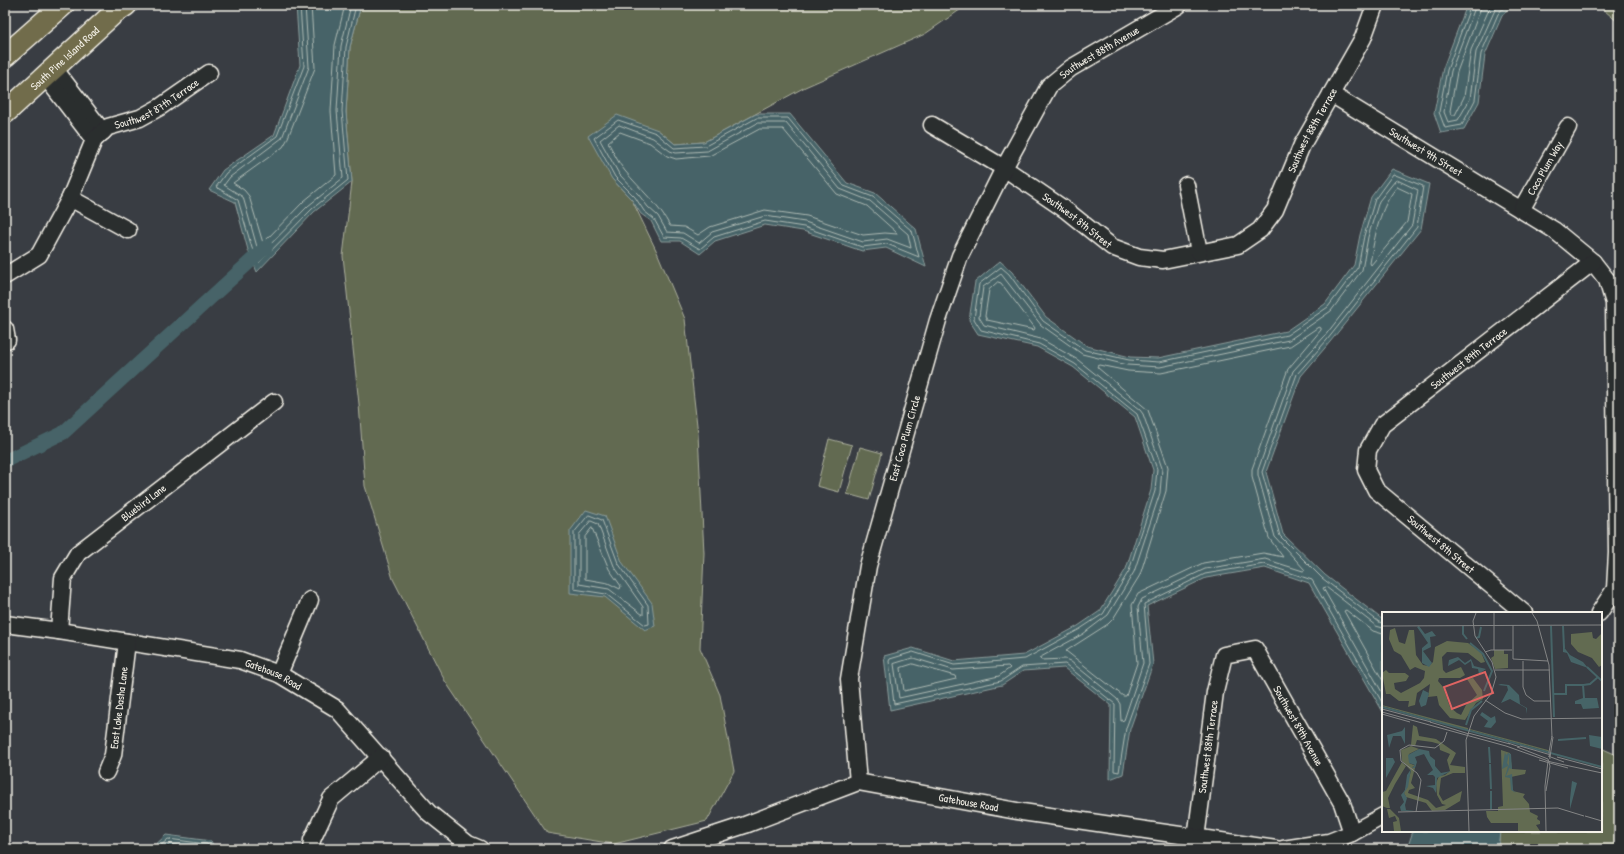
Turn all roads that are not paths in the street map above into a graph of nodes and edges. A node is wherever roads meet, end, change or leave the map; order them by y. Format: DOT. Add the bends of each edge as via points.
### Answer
graph roads {
  1 [pos="63,5"];
  2 [pos="126,5"];
  3 [pos="1179,5"];
  4 [pos="1375,5"];
  5 [pos="5,56"];
  6 [pos="49,72"];
  7 [pos="209,73"];
  8 [pos="1331,94"];
  9 [pos="5,113"];
  10 [pos="1033,114"];
  11 [pos="932,125"];
  12 [pos="1568,127"];
  13 [pos="99,136"];
  14 [pos="1004,168"];
  15 [pos="1186,185"];
  16 [pos="70,198"];
  17 [pos="1521,210"];
  18 [pos="128,230"];
  19 [pos="1238,245"];
  20 [pos="1199,252"];
  21 [pos="1593,262"];
  22 [pos="5,276"];
  23 [pos="274,402"];
  24 [pos="1366,470"];
  25 [pos="310,600"];
  26 [pos="1523,612"];
  27 [pos="1600,612"];
  28 [pos="5,624"];
  29 [pos="60,631"];
  30 [pos="127,642"];
  31 [pos="1224,655"];
  32 [pos="279,674"];
  33 [pos="381,757"];
  34 [pos="106,772"];
  35 [pos="858,782"];
  36 [pos="1382,817"];
  37 [pos="1352,833"];
  38 [pos="1196,838"];
  39 [pos="310,849"];
  40 [pos="480,849"];
  41 [pos="672,849"];
  42 [pos="1276,849"];
  43 [pos="1283,849"];
  1 -- 5 [label="main road"];
  2 -- 6 [label="main road, South Pine Island Road"];
  3 -- 10 [label="street, Southwest 88th Avenue" via="1071,68 1049,86"];
  4 -- 8 [label="street, Southwest 88th Terrace" via="1363,38"];
  6 -- 9 [label="main road, South Pine Island Road"];
  6 -- 13 [label="street"];
  7 -- 13 [label="street, Southwest 87th Terrace" via="160,107 140,118 108,127"];
  8 -- 17 [label="street, Southwest 9th Street"];
  8 -- 19 [label="street, Southwest 88th Terrace" via="1302,145 1275,210 1260,230"];
  10 -- 14 [label="street, East Coco Plum Circle"];
  11 -- 14 [label="street, Southwest 8th Street"];
  12 -- 17 [label="street, Coco Plum Way"];
  13 -- 16 [label="street"];
  14 -- 20 [label="street, Southwest 8th Street" via="1067,211 1112,247 1139,257 1163,260"];
  14 -- 35 [label="street, East Coco Plum Circle" via="960,256 938,320 868,566 849,678"];
  15 -- 20 [label="street"];
  16 -- 18 [label="street"];
  16 -- 22 [label="street" via="39,254"];
  17 -- 21 [label="street, Southwest 9th Street" via="1554,230"];
  19 -- 20 [label="street, Southwest 8th Street"];
  21 -- 24 [label="street, Southwest 89th Terrace" via="1382,425 1368,450"];
  21 -- 27 [label="street, Southwest 9th Street" via="1607,280 1614,303 1617,552 1615,589"];
  23 -- 29 [label="street, Bluebird Lane" via="78,554 63,578"];
  24 -- 26 [label="street, Southwest 8th Street" via="1376,490"];
  25 -- 32 [label="street"];
  28 -- 29 [label="street, Gatehouse Road"];
  29 -- 30 [label="street, Gatehouse Road"];
  30 -- 32 [label="street, Gatehouse Road" via="240,660"];
  30 -- 34 [label="street, East Lake Dasha Lane" via="113,755"];
  31 -- 37 [label="street, Southwest 89th Avenue" via="1255,649 1342,803"];
  31 -- 38 [label="street, Southwest 88th Terrace" via="1215,692"];
  32 -- 33 [label="street, Gatehouse Road" via="337,709"];
  33 -- 39 [label="street" via="331,799"];
  33 -- 40 [label="street, Gatehouse Road" via="429,813 468,844"];
  35 -- 38 [label="street, Gatehouse Road" via="1022,812"];
  35 -- 41 [label="street" via="746,825"];
  36 -- 37 [label="street"];
  37 -- 43 [label="street" via="1329,842"];
  38 -- 42 [label="street, Gatehouse Road"];
}
